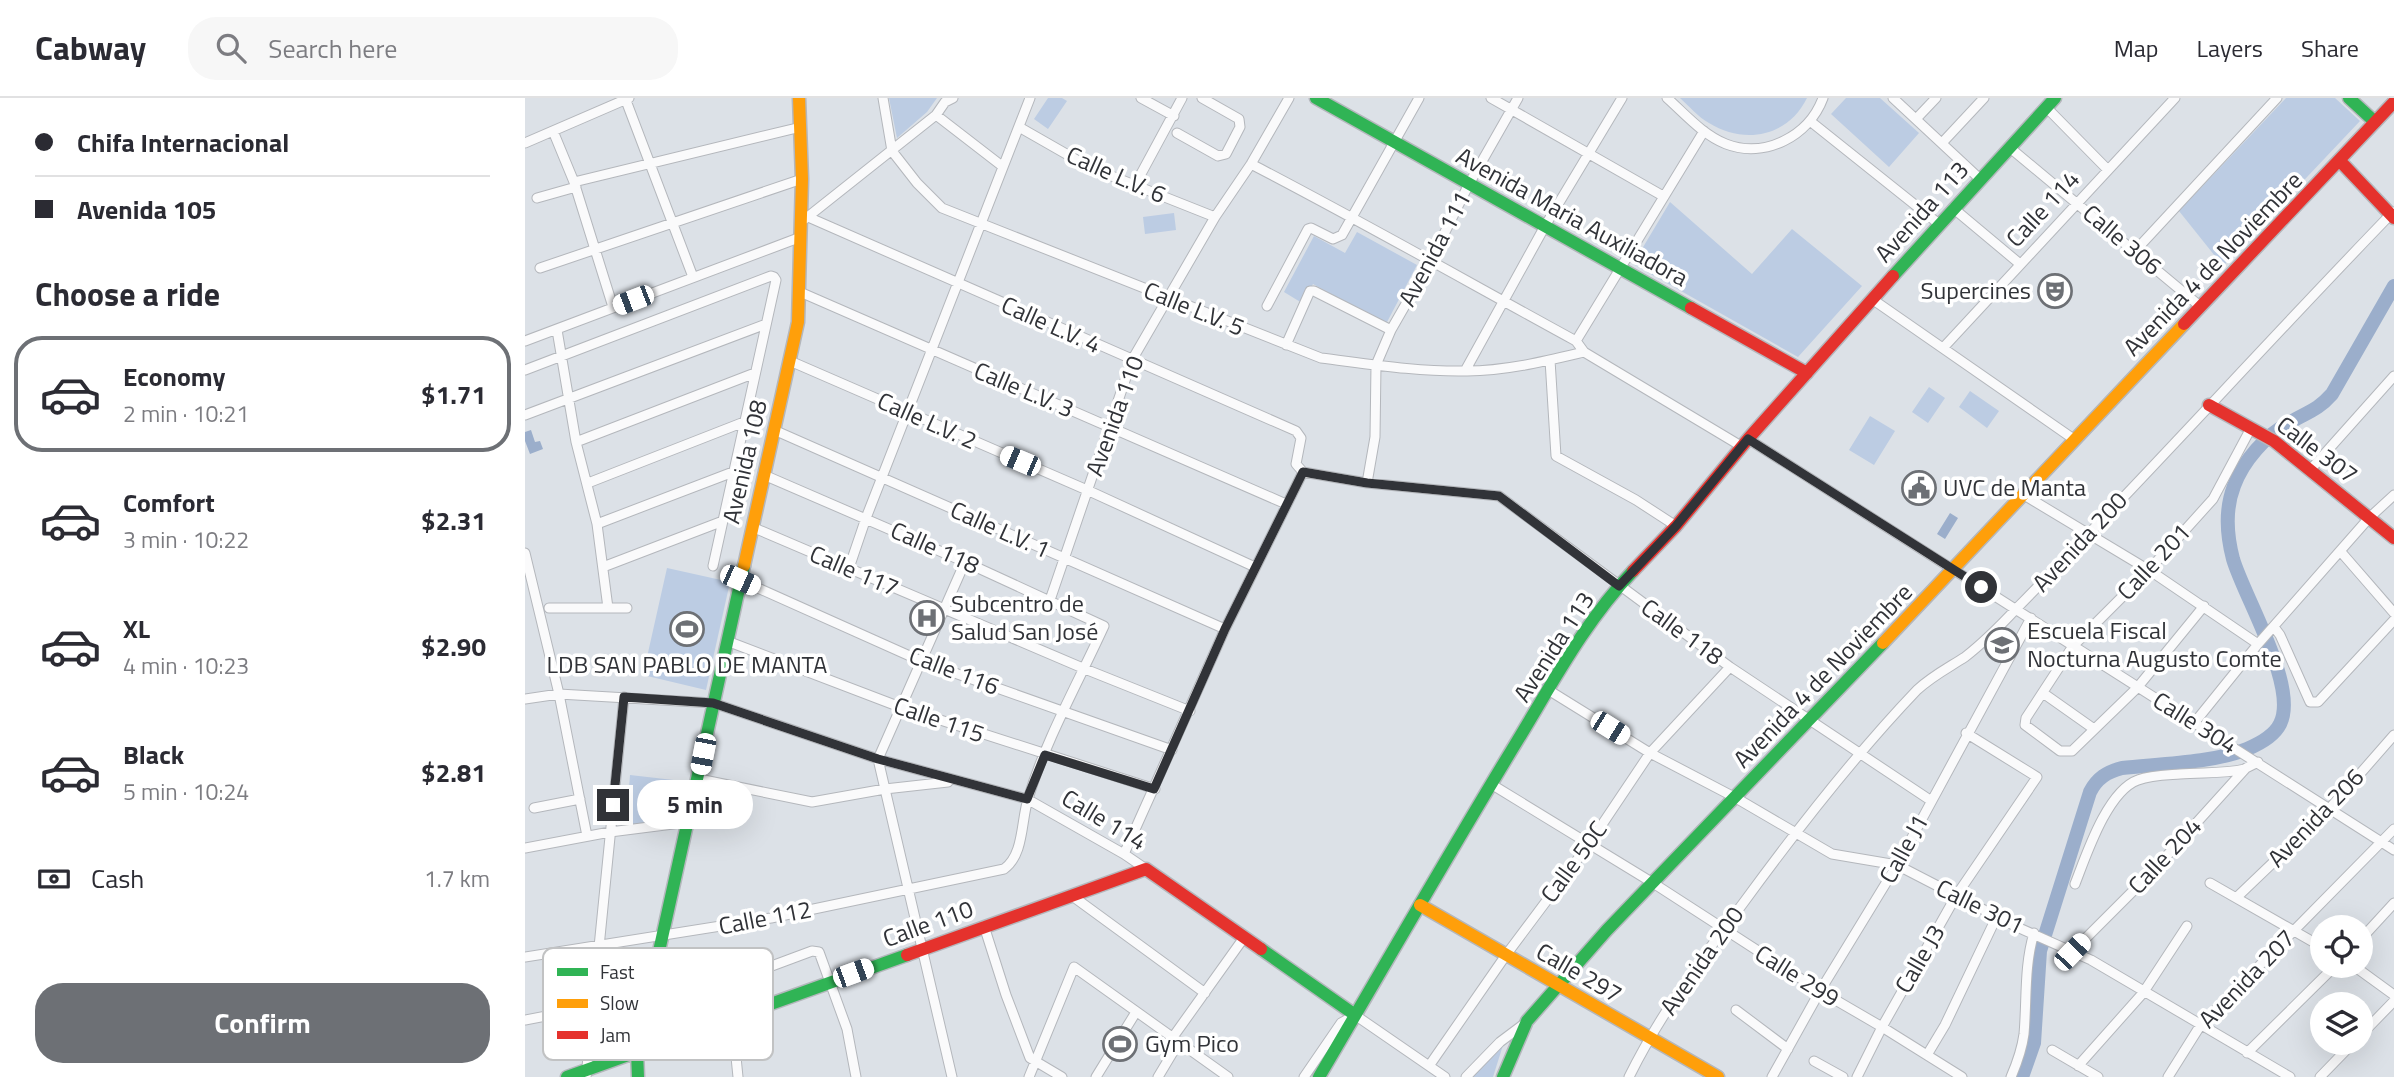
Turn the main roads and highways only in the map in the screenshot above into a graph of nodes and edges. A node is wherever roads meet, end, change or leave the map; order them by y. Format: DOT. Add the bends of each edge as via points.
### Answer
graph roads {
  1 [pos="799,98"];
  2 [pos="1316,98"];
  3 [pos="2349,98"];
  4 [pos="2049,101"];
  5 [pos="2394,102"];
  6 [pos="2375,121"];
  7 [pos="2340,161"];
  8 [pos="2393,214"];
  9 [pos="1807,373"];
  10 [pos="2209,405"];
  11 [pos="2394,538"];
  12 [pos="1146,869"];
  13 [pos="1420,905"];
  14 [pos="660,948"];
  15 [pos="1558,985"];
  16 [pos="773,1002"];
  17 [pos="1355,1015"];
  18 [pos="617,1060"];
  19 [pos="587,1073"];
  20 [pos="567,1077"];
  21 [pos="1319,1077"];
  22 [pos="1503,1077"];
  23 [pos="1718,1077"];
  1 -- 14 [label="main road, Avenida 108" via="804,220 798,322"];
  2 -- 9 [label="main road, Avenida Maria Auxiliadora"];
  3 -- 6 [label="main road"];
  4 -- 9 [label="main road, Avenida 113"];
  5 -- 6 [label="main road, Avenida 4 de Noviembre"];
  6 -- 7 [label="main road, Avenida 4 de Noviembre"];
  7 -- 8 [label="main road"];
  7 -- 15 [label="main road, Avenida 4 de Noviembre"];
  9 -- 13 [label="main road, Avenida 113" via="1619,586 1582,636"];
  10 -- 11 [label="main road, Calle 307" via="2274,441"];
  12 -- 16 [label="main road, Calle 110"];
  12 -- 17 [label="main road, Calle 114"];
  13 -- 15 [label="main road, Calle 297"];
  13 -- 17 [label="main road, Avenida 113"];
  15 -- 22 [label="main road, Avenida 4 de Noviembre" via="1527,1021"];
  15 -- 23 [label="main road, Calle 297"];
  17 -- 21 [label="main road, Avenida 113"];
  18 -- 19 [label="main road, Calle 110"];
  19 -- 20 [label="main road, Calle 110"];
}
